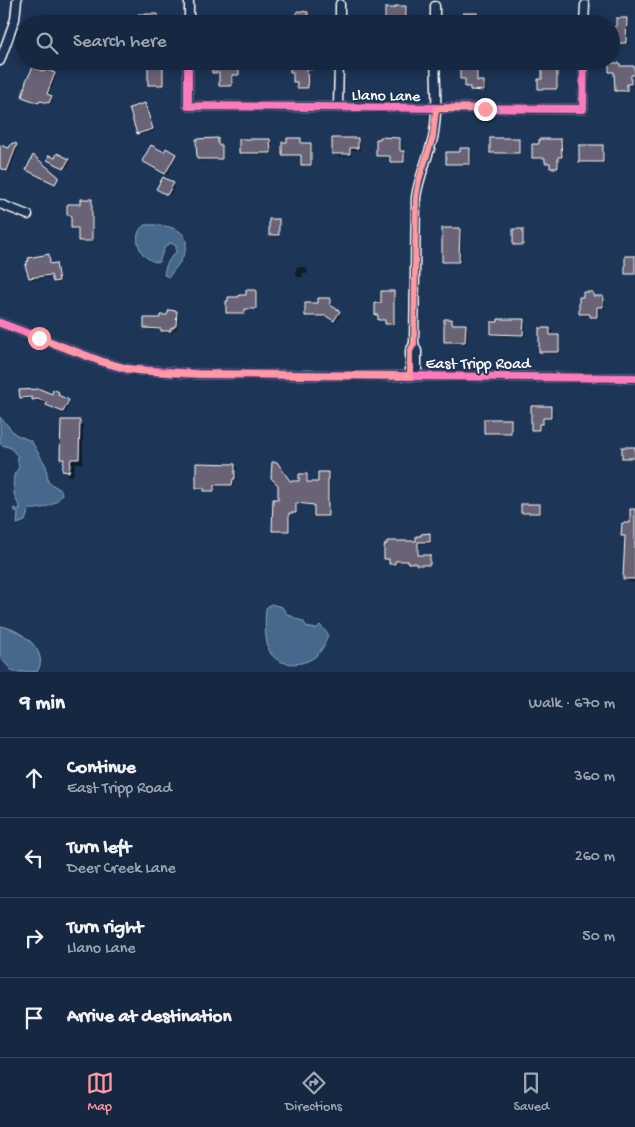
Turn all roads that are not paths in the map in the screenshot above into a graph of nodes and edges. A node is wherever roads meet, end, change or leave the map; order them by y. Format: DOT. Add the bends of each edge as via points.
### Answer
graph roads {
  1 [pos="18,0"];
  2 [pos="189,2"];
  3 [pos="340,4"];
  4 [pos="585,5"];
  5 [pos="434,6"];
  6 [pos="16,15"];
  7 [pos="189,15"];
  8 [pos="340,15"];
  9 [pos="434,15"];
  10 [pos="584,15"];
  11 [pos="15,19"];
  12 [pos="0,60"];
  13 [pos="188,70"];
  14 [pos="339,70"];
  15 [pos="435,70"];
  16 [pos="584,70"];
  17 [pos="338,107"];
  18 [pos="436,109"];
  19 [pos="0,204"];
  20 [pos="28,216"];
  21 [pos="0,323"];
  22 [pos="414,376"];
  23 [pos="635,378"];
  1 -- 6 [label="street"];
  2 -- 7 [label="street"];
  3 -- 8 [label="street"];
  4 -- 10 [label="street"];
  5 -- 9 [label="street"];
  11 -- 12 [label="street"];
  13 -- 17 [label="street, Llano Lane" via="188,106"];
  14 -- 17 [label="street"];
  15 -- 18 [label="street"];
  16 -- 18 [label="street, Llano Lane" via="583,109"];
  17 -- 18 [label="street, Llano Lane"];
  18 -- 22 [label="street" via="433,137 416,197 414,344 410,351"];
  19 -- 20 [label="street"];
  21 -- 22 [label="street, East Tripp Road" via="103,362 138,371"];
  22 -- 23 [label="street, East Tripp Road"];
}
